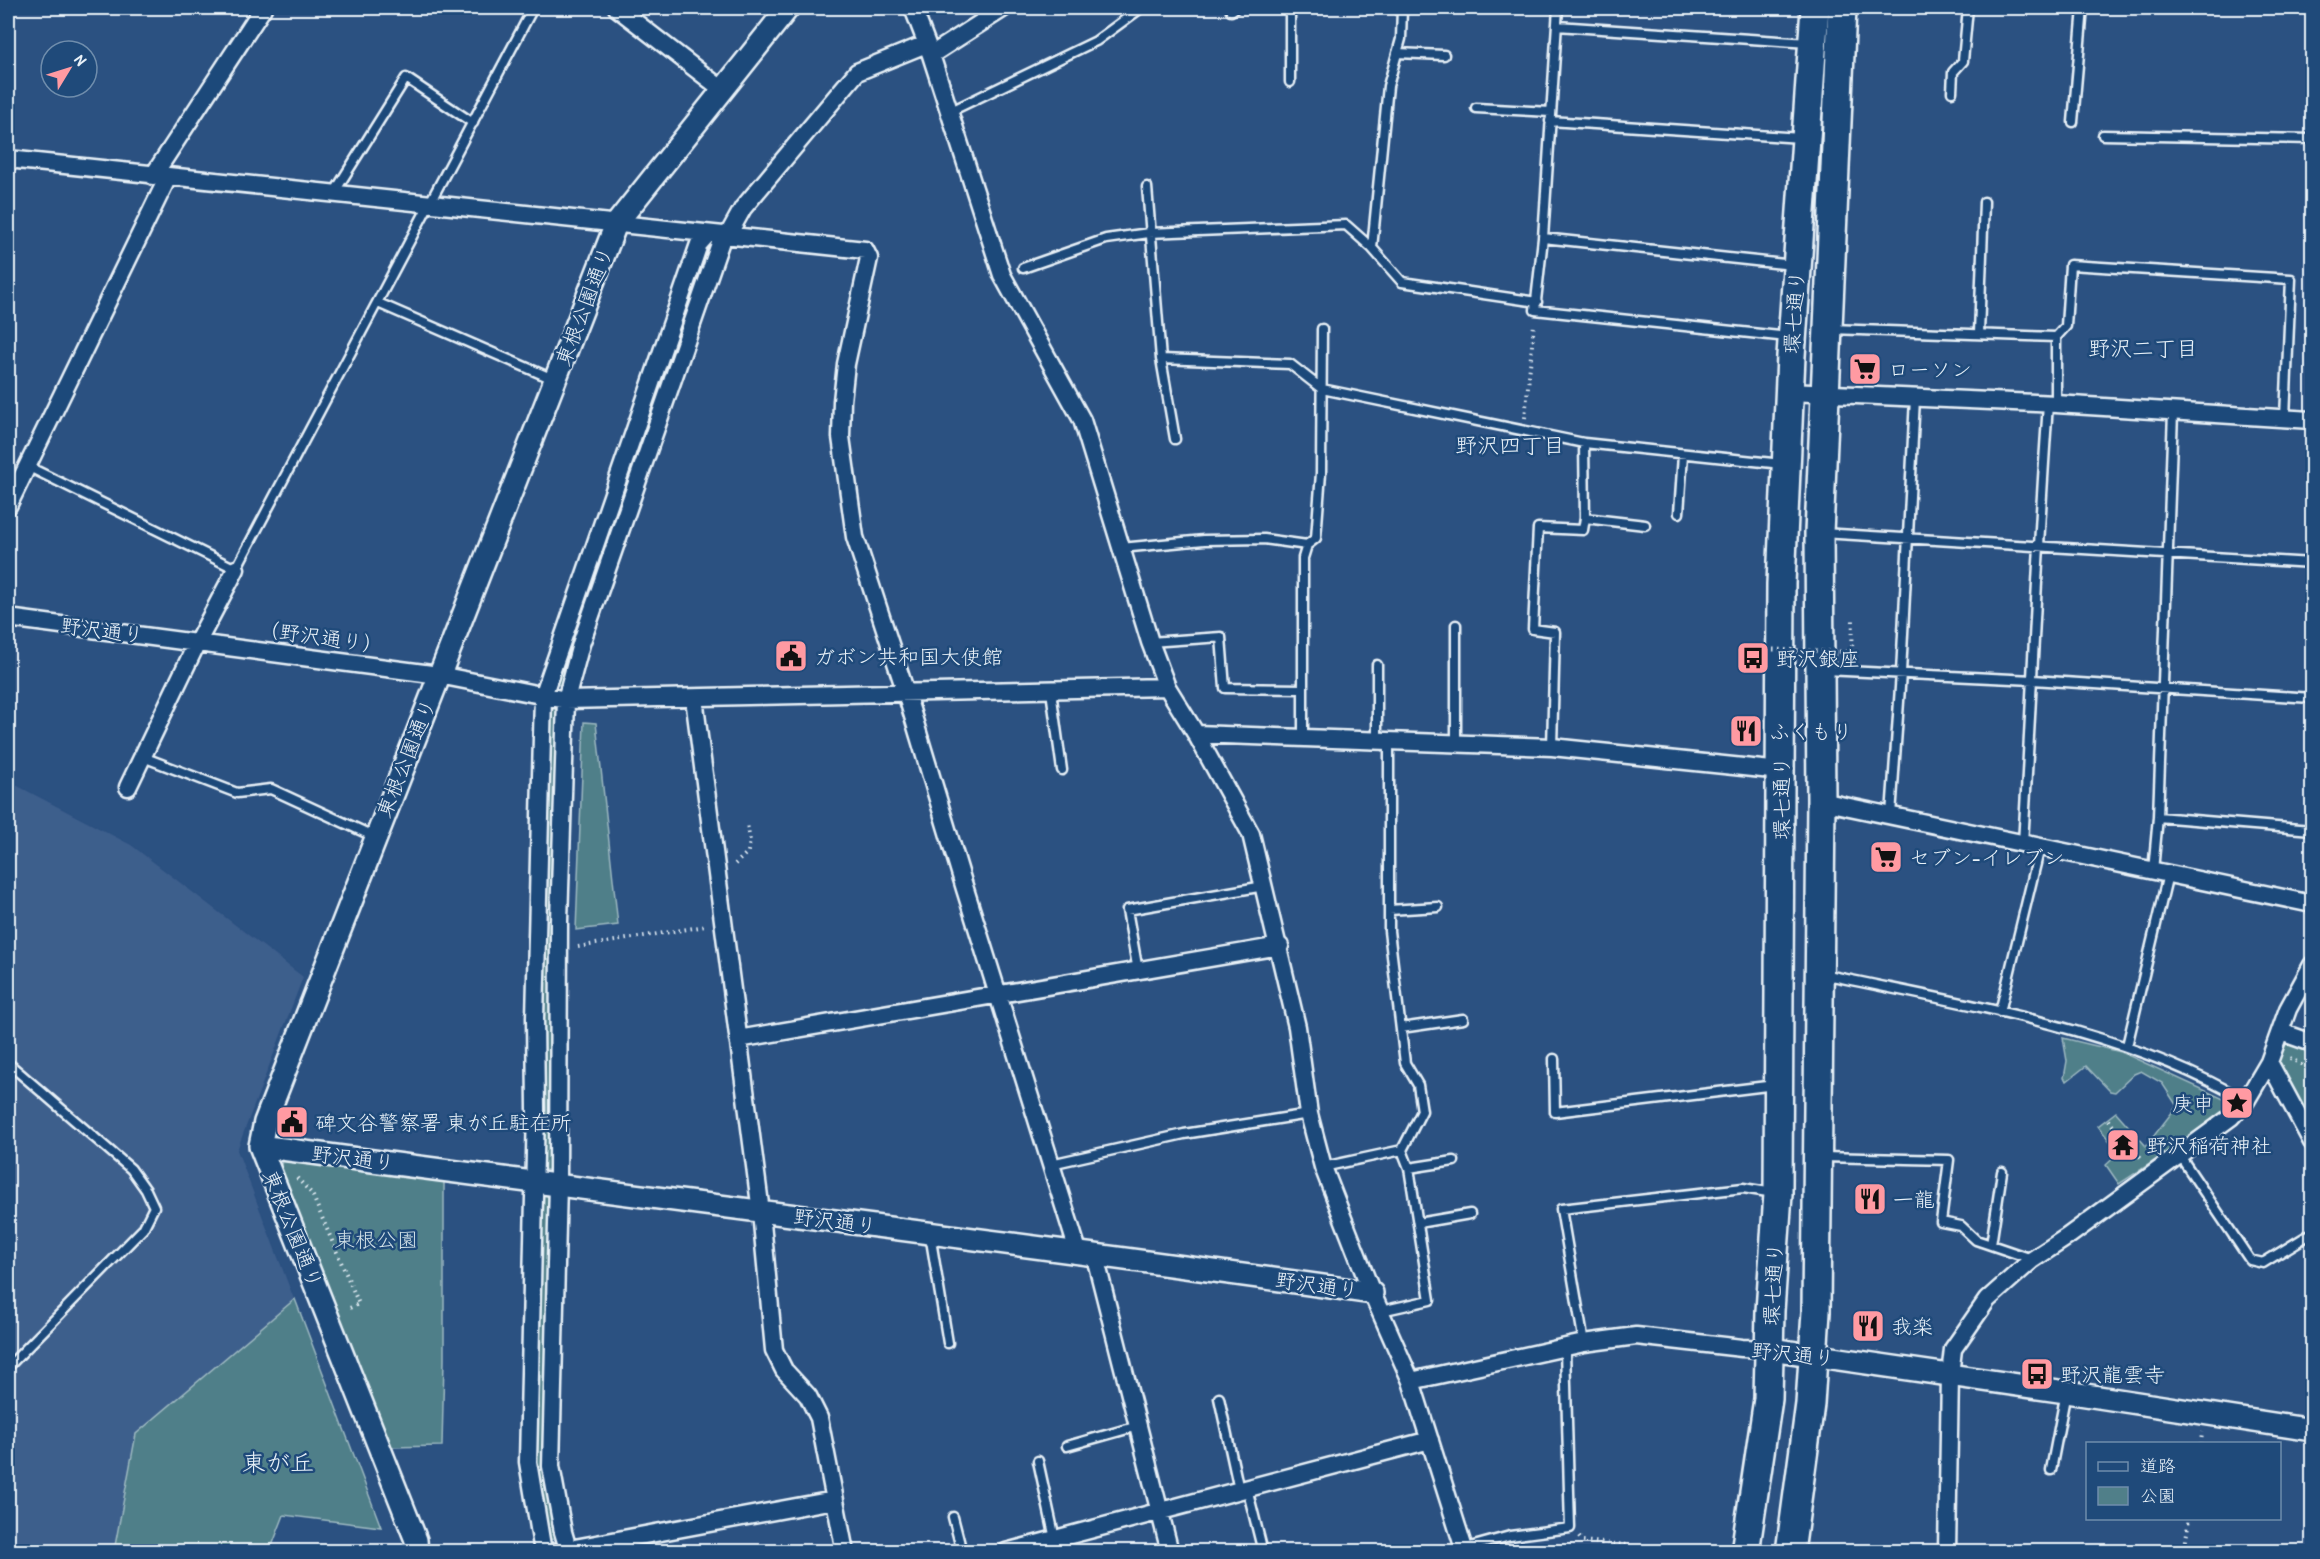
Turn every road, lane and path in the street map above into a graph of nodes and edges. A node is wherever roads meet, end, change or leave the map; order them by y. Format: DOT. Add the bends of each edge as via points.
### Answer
graph roads {
  1 [pos="263,8"];
  2 [pos="533,8"];
  3 [pos="617,8"];
  4 [pos="788,8"];
  5 [pos="913,8"];
  6 [pos="1004,8"];
  7 [pos="1141,8"];
  8 [pos="1290,8"];
  9 [pos="1402,8"];
  10 [pos="1558,8"];
  11 [pos="1815,8"];
  12 [pos="1842,8"];
  13 [pos="1968,8"];
  14 [pos="2083,8"];
  15 [pos="1557,26"];
  16 [pos="1813,44"];
  17 [pos="929,50"];
  18 [pos="1397,53"];
  19 [pos="1444,56"];
  20 [pos="1290,82"];
  21 [pos="723,90"];
  22 [pos="1952,92"];
  23 [pos="1476,108"];
  24 [pos="948,112"];
  25 [pos="1551,117"];
  26 [pos="2073,122"];
  27 [pos="473,123"];
  28 [pos="2103,135"];
  29 [pos="1806,138"];
  30 [pos="2313,139"];
  31 [pos="8,159"];
  32 [pos="160,176"];
  33 [pos="1147,187"];
  34 [pos="334,193"];
  35 [pos="1984,202"];
  36 [pos="431,203"];
  37 [pos="616,224"];
  38 [pos="1149,233"];
  39 [pos="720,235"];
  40 [pos="1543,238"];
  41 [pos="1372,248"];
  42 [pos="1797,266"];
  43 [pos="1023,268"];
  44 [pos="378,303"];
  45 [pos="1536,306"];
  46 [pos="1322,329"];
  47 [pos="1828,329"];
  48 [pos="1979,333"];
  49 [pos="2056,337"];
  50 [pos="1792,338"];
  51 [pos="1161,358"];
  52 [pos="555,380"];
  53 [pos="1322,389"];
  54 [pos="1789,392"];
  55 [pos="1825,395"];
  56 [pos="1915,398"];
  57 [pos="2052,405"];
  58 [pos="2173,413"];
  59 [pos="2285,418"];
  60 [pos="2313,420"];
  61 [pos="1524,430"];
  62 [pos="1175,439"];
  63 [pos="1584,443"];
  64 [pos="1683,455"];
  65 [pos="1785,465"];
  66 [pos="27,466"];
  67 [pos="8,506"];
  68 [pos="1679,513"];
  69 [pos="1585,518"];
  70 [pos="1645,525"];
  71 [pos="1819,533"];
  72 [pos="1909,537"];
  73 [pos="1307,545"];
  74 [pos="2037,545"];
  75 [pos="1121,548"];
  76 [pos="2167,552"];
  77 [pos="2313,563"];
  78 [pos="236,569"];
  79 [pos="8,618"];
  80 [pos="1853,619"];
  81 [pos="1456,625"];
  82 [pos="1150,642"];
  83 [pos="197,643"];
  84 [pos="1755,649"];
  85 [pos="1377,665"];
  86 [pos="1821,670"];
  87 [pos="1901,673"];
  88 [pos="439,675"];
  89 [pos="2033,680"];
  90 [pos="1167,687"];
  91 [pos="1303,689"];
  92 [pos="2162,689"];
  93 [pos="1051,691"];
  94 [pos="906,693"];
  95 [pos="543,696"];
  96 [pos="694,698"];
  97 [pos="2313,698"];
  98 [pos="566,700"];
  99 [pos="1197,734"];
  100 [pos="1303,739"];
  101 [pos="1383,741"];
  102 [pos="1456,743"];
  103 [pos="1552,747"];
  104 [pos="143,757"];
  105 [pos="1062,771"];
  106 [pos="1781,771"];
  107 [pos="128,787"];
  108 [pos="1821,801"];
  109 [pos="1891,816"];
  110 [pos="2158,818"];
  111 [pos="747,824"];
  112 [pos="2313,830"];
  113 [pos="375,837"];
  114 [pos="2023,843"];
  115 [pos="2040,847"];
  116 [pos="729,865"];
  117 [pos="2160,872"];
  118 [pos="1264,886"];
  119 [pos="2313,904"];
  120 [pos="1438,907"];
  121 [pos="1389,910"];
  122 [pos="723,924"];
  123 [pos="1280,946"];
  124 [pos="559,950"];
  125 [pos="2313,965"];
  126 [pos="1138,970"];
  127 [pos="1820,973"];
  128 [pos="998,996"];
  129 [pos="2000,1012"];
  130 [pos="1463,1019"];
  131 [pos="1401,1028"];
  132 [pos="2281,1032"];
  133 [pos="738,1039"];
  134 [pos="2313,1043"];
  135 [pos="2127,1046"];
  136 [pos="2289,1058"];
  137 [pos="1554,1059"];
  138 [pos="2269,1062"];
  139 [pos="8,1063"];
  140 [pos="2313,1071"];
  141 [pos="1779,1084"];
  142 [pos="2246,1101"];
  143 [pos="1309,1114"];
  144 [pos="2108,1120"];
  145 [pos="2313,1142"];
  146 [pos="260,1146"];
  147 [pos="1402,1149"];
  148 [pos="2180,1156"];
  149 [pos="1819,1157"];
  150 [pos="1454,1161"];
  151 [pos="1051,1164"];
  152 [pos="1323,1167"];
  153 [pos="1409,1168"];
  154 [pos="2002,1172"];
  155 [pos="2156,1174"];
  156 [pos="296,1177"];
  157 [pos="535,1182"];
  158 [pos="558,1184"];
  159 [pos="1778,1194"];
  160 [pos="761,1212"];
  161 [pos="1470,1214"];
  162 [pos="1418,1223"];
  163 [pos="930,1233"];
  164 [pos="2313,1233"];
  165 [pos="1991,1245"];
  166 [pos="1086,1252"];
  167 [pos="2032,1260"];
  168 [pos="1377,1302"];
  169 [pos="342,1311"];
  170 [pos="948,1343"];
  171 [pos="1584,1343"];
  172 [pos="1565,1349"];
  173 [pos="1770,1349"];
  174 [pos="1813,1355"];
  175 [pos="8,1367"];
  176 [pos="1950,1375"];
  177 [pos="1411,1381"];
  178 [pos="2066,1392"];
  179 [pos="1219,1398"];
  180 [pos="1138,1426"];
  181 [pos="2313,1430"];
  182 [pos="1431,1440"];
  183 [pos="1067,1446"];
  184 [pos="1038,1461"];
  185 [pos="2052,1470"];
  186 [pos="1243,1489"];
  187 [pos="834,1500"];
  188 [pos="1159,1511"];
  189 [pos="953,1517"];
  190 [pos="2189,1520"];
  191 [pos="1569,1528"];
  192 [pos="1055,1539"];
  193 [pos="2185,1547"];
  194 [pos="1460,1550"];
  195 [pos="417,1551"];
  196 [pos="543,1551"];
  197 [pos="564,1551"];
  198 [pos="845,1551"];
  199 [pos="962,1551"];
  200 [pos="1006,1551"];
  201 [pos="1170,1551"];
  202 [pos="1263,1551"];
  203 [pos="1631,1551"];
  204 [pos="1745,1551"];
  205 [pos="1790,1551"];
  206 [pos="1947,1551"];
  1 -- 32 [label="street"];
  2 -- 27 [label="lane"];
  3 -- 21 [label="street"];
  4 -- 21 [label="street, 東根公園通り"];
  5 -- 17 [label="street"];
  6 -- 17 [label="street"];
  7 -- 24 [label="lane" via="1096,41"];
  8 -- 20 [label="lane"];
  9 -- 18 [label="lane"];
  10 -- 15 [label="lane"];
  11 -- 16 [label="main road, 環七通り"];
  12 -- 47 [label="main road, 環七通り"];
  13 -- 22 [label="lane" via="1963,61 1953,72"];
  14 -- 26 [label="lane"];
  15 -- 16 [label="lane"];
  15 -- 25 [label="lane"];
  16 -- 29 [label="main road, 環七通り"];
  17 -- 24 [label="street"];
  17 -- 39 [label="street" via="857,72"];
  18 -- 19 [label="lane"];
  18 -- 41 [label="lane" via="1388,86"];
  21 -- 37 [label="street, 東根公園通り"];
  23 -- 25 [label="lane"];
  24 -- 75 [label="street" via="1002,275 1082,420"];
  25 -- 29 [label="lane"];
  25 -- 40 [label="lane"];
  27 -- 34 [label="lane" via="406,78"];
  27 -- 36 [label="lane"];
  28 -- 30 [label="lane"];
  29 -- 42 [label="main road, 環七通り"];
  31 -- 32 [label="street"];
  32 -- 34 [label="street"];
  32 -- 66 [label="street"];
  33 -- 38 [label="lane"];
  34 -- 36 [label="street"];
  35 -- 48 [label="lane"];
  36 -- 37 [label="street"];
  36 -- 44 [label="lane"];
  37 -- 39 [label="street"];
  37 -- 52 [label="street, 東根公園通り"];
  38 -- 41 [label="lane" via="1346,225"];
  38 -- 43 [label="lane" via="1107,239"];
  38 -- 51 [label="lane"];
  39 -- 94 [label="street" via="865,250 869,258 846,364 841,437 855,537"];
  39 -- 95 [label="street" via="699,244"];
  39 -- 98 [label="street" via="581,644"];
  40 -- 42 [label="lane"];
  40 -- 45 [label="lane"];
  41 -- 45 [label="lane" via="1402,282"];
  42 -- 50 [label="main road, 環七通り"];
  44 -- 52 [label="lane"];
  44 -- 78 [label="lane"];
  45 -- 50 [label="lane"];
  45 -- 61 [label="path"];
  46 -- 53 [label="lane"];
  47 -- 48 [label="lane"];
  47 -- 55 [label="main road, 環七通り"];
  48 -- 49 [label="lane"];
  49 -- 57 [label="lane"];
  49 -- 59 [label="lane" via="2066,326 2070,265 2291,279"];
  50 -- 54 [label="main road, 環七通り"];
  51 -- 53 [label="lane" via="1290,364"];
  51 -- 62 [label="lane"];
  52 -- 88 [label="street, 東根公園通り"];
  53 -- 61 [label="lane"];
  53 -- 73 [label="lane" via="1322,473 1316,537"];
  54 -- 55 [label="street"];
  54 -- 65 [label="main road, 環七通り"];
  55 -- 56 [label="street"];
  55 -- 71 [label="main road, 環七通り"];
  56 -- 57 [label="street"];
  56 -- 72 [label="lane"];
  57 -- 58 [label="street"];
  57 -- 74 [label="lane"];
  58 -- 59 [label="street"];
  58 -- 76 [label="lane"];
  59 -- 60 [label="street"];
  61 -- 63 [label="lane"];
  63 -- 64 [label="lane"];
  63 -- 69 [label="lane"];
  64 -- 65 [label="lane"];
  64 -- 68 [label="lane"];
  65 -- 106 [label="main road, 環七通り"];
  66 -- 67 [label="street"];
  66 -- 78 [label="lane"];
  69 -- 70 [label="lane"];
  69 -- 103 [label="lane" via="1583,530 1538,528 1533,629 1555,632"];
  71 -- 72 [label="lane"];
  71 -- 86 [label="main road, 環七通り"];
  72 -- 74 [label="lane"];
  72 -- 87 [label="lane"];
  73 -- 75 [label="lane" via="1264,539"];
  73 -- 91 [label="lane" via="1303,558"];
  74 -- 76 [label="lane"];
  74 -- 89 [label="lane"];
  75 -- 82 [label="street"];
  76 -- 77 [label="lane"];
  76 -- 92 [label="lane"];
  78 -- 83 [label="street"];
  79 -- 83 [label="street, 野沢通り"];
  80 -- 84 [label="path, bridge" via="1852,652"];
  81 -- 102 [label="lane"];
  82 -- 90 [label="street"];
  82 -- 91 [label="lane" via="1221,637 1226,688"];
  83 -- 88 [label="street, （野沢通り）"];
  83 -- 104 [label="street"];
  85 -- 101 [label="lane"];
  86 -- 87 [label="lane"];
  86 -- 108 [label="main road, 環七通り"];
  87 -- 89 [label="lane"];
  87 -- 109 [label="lane"];
  88 -- 95 [label="street, （野沢通り）"];
  88 -- 113 [label="street, 東根公園通り"];
  89 -- 92 [label="lane"];
  89 -- 114 [label="lane"];
  90 -- 93 [label="street, （野沢通り）"];
  90 -- 99 [label="street"];
  91 -- 100 [label="lane"];
  92 -- 97 [label="lane"];
  92 -- 110 [label="lane"];
  93 -- 94 [label="street, （野沢通り）"];
  93 -- 105 [label="lane"];
  94 -- 96 [label="street, （野沢通り）"];
  94 -- 128 [label="street"];
  95 -- 98 [label="street, （野沢通り）"];
  95 -- 157 [label="street"];
  96 -- 98 [label="street, （野沢通り）"];
  96 -- 122 [label="street"];
  98 -- 124 [label="street"];
  99 -- 100 [label="street"];
  99 -- 118 [label="street" via="1251,834"];
  100 -- 101 [label="street"];
  101 -- 102 [label="street"];
  101 -- 121 [label="lane"];
  102 -- 103 [label="street"];
  103 -- 106 [label="street"];
  104 -- 107 [label="street"];
  104 -- 113 [label="lane" via="237,793 271,789"];
  106 -- 141 [label="main road, 環七通り"];
  108 -- 109 [label="street"];
  108 -- 127 [label="main road, 環七通り"];
  109 -- 114 [label="street"];
  110 -- 112 [label="lane"];
  110 -- 117 [label="lane"];
  111 -- 116 [label="path" via="748,852 739,862"];
  113 -- 146 [label="street, 東根公園通り" via="265,1122"];
  114 -- 115 [label="street"];
  115 -- 117 [label="street"];
  115 -- 129 [label="lane"];
  117 -- 119 [label="street"];
  117 -- 135 [label="lane"];
  118 -- 123 [label="street"];
  118 -- 126 [label="lane" via="1127,910"];
  120 -- 121 [label="lane"];
  121 -- 131 [label="lane"];
  122 -- 124 [label="path"];
  122 -- 133 [label="street"];
  123 -- 126 [label="street"];
  123 -- 143 [label="street"];
  124 -- 158 [label="street"];
  125 -- 132 [label="street" via="2288,1009"];
  126 -- 128 [label="street"];
  127 -- 129 [label="lane"];
  127 -- 149 [label="main road, 環七通り"];
  128 -- 133 [label="street"];
  128 -- 151 [label="street"];
  129 -- 135 [label="lane"];
  130 -- 131 [label="lane"];
  131 -- 147 [label="lane" via="1405,1063 1418,1085 1422,1111"];
  132 -- 134 [label="street"];
  132 -- 138 [label="street"];
  133 -- 160 [label="street"];
  135 -- 142 [label="lane"];
  136 -- 140 [label="path"];
  137 -- 141 [label="lane" via="1555,1112"];
  138 -- 142 [label="street"];
  138 -- 145 [label="street"];
  139 -- 175 [label="lane" via="131,1168 154,1207 143,1229"];
  141 -- 159 [label="main road, 環七通り"];
  142 -- 148 [label="street" via="2231,1118"];
  143 -- 151 [label="lane" via="1184,1134"];
  143 -- 152 [label="street"];
  144 -- 155 [label="path"];
  146 -- 157 [label="street, 野沢通り"];
  146 -- 195 [label="street, 東根公園通り" via="416,1540"];
  147 -- 152 [label="lane"];
  147 -- 153 [label="lane"];
  148 -- 155 [label="street"];
  148 -- 164 [label="lane" via="2250,1260 2263,1263"];
  149 -- 165 [label="lane" via="1949,1160 1941,1222 1961,1226 1976,1240"];
  149 -- 174 [label="main road, 環七通り"];
  150 -- 153 [label="lane"];
  151 -- 166 [label="street"];
  152 -- 168 [label="street"];
  153 -- 162 [label="lane"];
  154 -- 165 [label="lane"];
  155 -- 167 [label="street"];
  156 -- 169 [label="path" via="312,1194 359,1304"];
  157 -- 158 [label="street, 野沢通り"];
  157 -- 196 [label="street" via="528,1462"];
  158 -- 160 [label="street, 野沢通り"];
  158 -- 197 [label="street" via="551,1466"];
  159 -- 171 [label="lane" via="1743,1188 1561,1209"];
  159 -- 173 [label="main road, 環七通り"];
  160 -- 163 [label="street, 野沢通り"];
  160 -- 187 [label="street" via="774,1350 819,1418"];
  161 -- 162 [label="lane"];
  162 -- 168 [label="lane" via="1430,1300"];
  163 -- 166 [label="street, 野沢通り"];
  163 -- 170 [label="lane"];
  165 -- 167 [label="lane"];
  166 -- 168 [label="street, 野沢通り"];
  166 -- 180 [label="street"];
  167 -- 176 [label="street" via="1987,1300 1953,1348"];
  168 -- 177 [label="street, 野沢通り"];
  171 -- 172 [label="street, 野沢通り"];
  171 -- 173 [label="street, 野沢通り" via="1636,1336"];
  172 -- 177 [label="street, 野沢通り"];
  172 -- 191 [label="lane"];
  173 -- 174 [label="street, 野沢通り"];
  173 -- 204 [label="main road, 環七通り" via="1768,1399"];
  174 -- 176 [label="street, 野沢通り"];
  174 -- 205 [label="main road, 環七通り"];
  176 -- 178 [label="street, 野沢通り"];
  176 -- 206 [label="street"];
  177 -- 182 [label="street"];
  178 -- 181 [label="street, 野沢通り"];
  178 -- 185 [label="lane"];
  179 -- 186 [label="lane"];
  180 -- 183 [label="lane"];
  180 -- 188 [label="street"];
  182 -- 186 [label="street"];
  182 -- 194 [label="street"];
  184 -- 192 [label="lane"];
  186 -- 188 [label="street"];
  186 -- 202 [label="lane"];
  187 -- 197 [label="street"];
  187 -- 198 [label="street"];
  188 -- 192 [label="street"];
  188 -- 201 [label="street"];
  189 -- 199 [label="lane"];
  190 -- 193 [label="path"];
  191 -- 194 [label="lane" via="1510,1536"];
  191 -- 203 [label="path" via="1582,1541 1627,1545"];
  192 -- 200 [label="street"];
}
